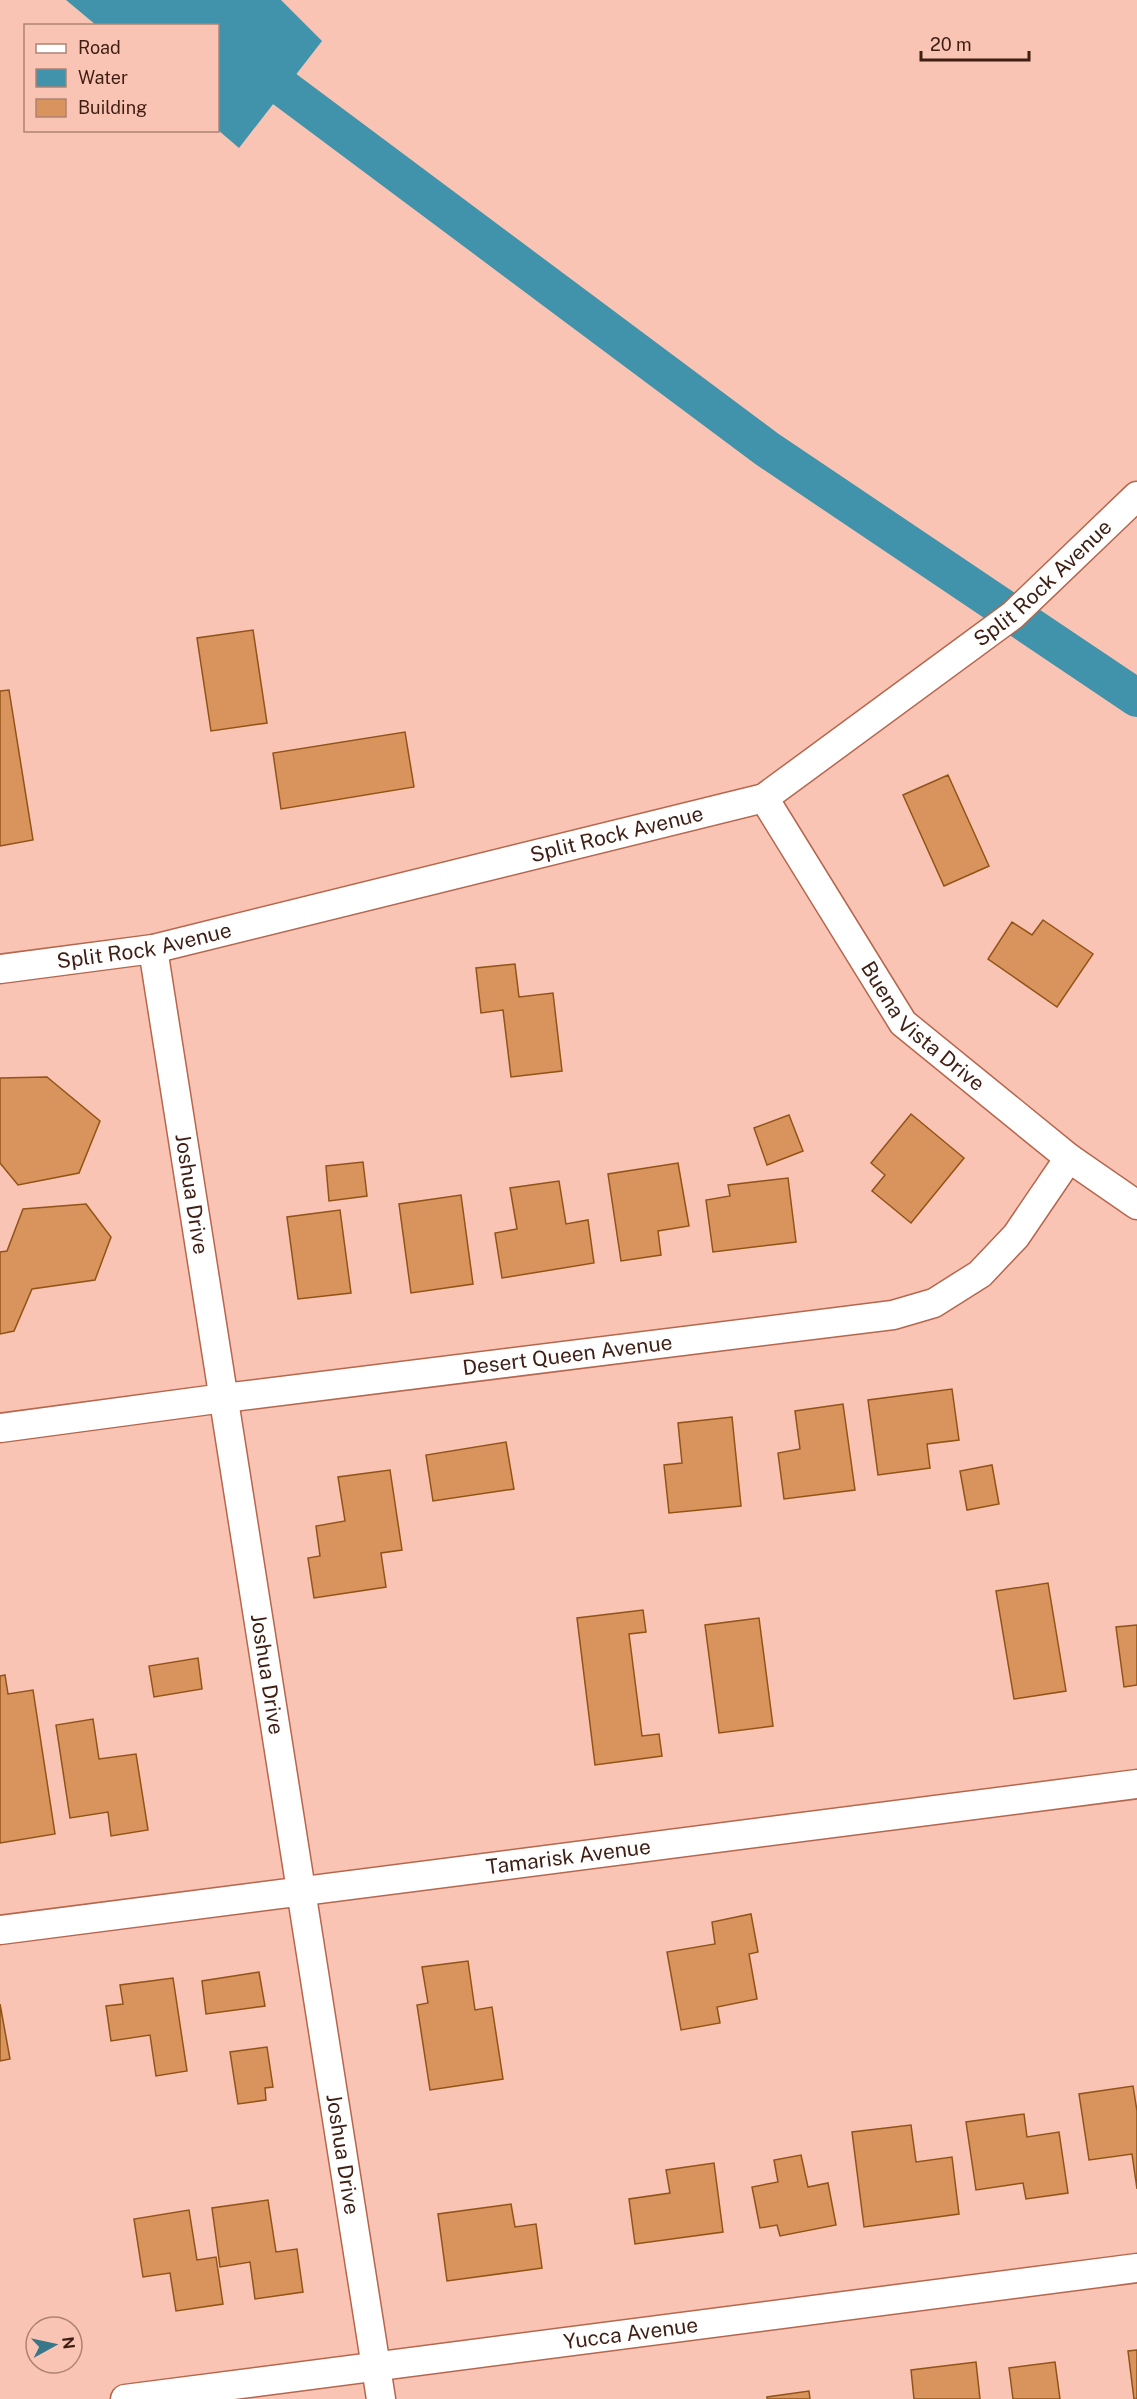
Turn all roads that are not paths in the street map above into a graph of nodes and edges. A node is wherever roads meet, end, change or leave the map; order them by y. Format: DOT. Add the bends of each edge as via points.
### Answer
graph roads {
  1 [pos="1137,496"];
  2 [pos="764,798"];
  3 [pos="153,949"];
  4 [pos="0,969"];
  5 [pos="1069,1158"];
  6 [pos="1137,1205"];
  7 [pos="224,1398"];
  8 [pos="0,1428"];
  9 [pos="1137,1784"];
  10 [pos="300,1892"];
  11 [pos="0,1930"];
  12 [pos="1137,2268"];
  13 [pos="375,2366"];
  14 [pos="125,2399"];
  15 [pos="381,2399"];
  1 -- 2 [label="street, Split Rock Avenue" via="1014,615"];
  2 -- 3 [label="street, Split Rock Avenue"];
  2 -- 5 [label="street, Buena Vista Drive" via="903,1023"];
  3 -- 4 [label="street, Split Rock Avenue"];
  3 -- 7 [label="street, Joshua Drive"];
  5 -- 6 [label="street, Buena Vista Drive"];
  5 -- 7 [label="street, Desert Queen Avenue" via="1016,1236 981,1274 934,1303 893,1315"];
  7 -- 8 [label="street, Desert Queen Avenue"];
  7 -- 10 [label="street, Joshua Drive"];
  9 -- 10 [label="street, Tamarisk Avenue"];
  10 -- 11 [label="street, Tamarisk Avenue"];
  10 -- 13 [label="street, Joshua Drive"];
  12 -- 13 [label="street, Yucca Avenue"];
  13 -- 14 [label="street, Yucca Avenue"];
  13 -- 15 [label="street, Joshua Drive"];
}
